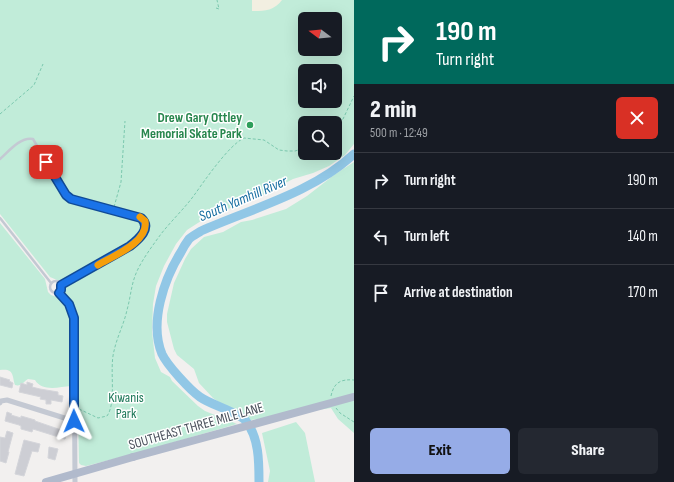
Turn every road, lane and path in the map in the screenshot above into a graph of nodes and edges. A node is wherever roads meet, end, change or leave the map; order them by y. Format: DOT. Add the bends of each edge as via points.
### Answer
graph roads {
  1 [pos="217,0"];
  2 [pos="216,8"];
  3 [pos="43,64"];
  4 [pos="354,96"];
  5 [pos="0,114"];
  6 [pos="342,120"];
  7 [pos="125,121"];
  8 [pos="298,150"];
  9 [pos="0,159"];
  10 [pos="112,211"];
  11 [pos="0,218"];
  12 [pos="52,283"];
  13 [pos="61,285"];
  14 [pos="59,293"];
  15 [pos="354,397"];
  16 [pos="1,402"];
  17 [pos="74,407"];
  18 [pos="74,421"];
  19 [pos="75,478"];
  20 [pos="46,482"];
  1 -- 2 [label="path" via="219,8"];
  3 -- 5 [label="path" via="34,85"];
  4 -- 6 [label="path"];
  7 -- 10 [label="path" via="120,182"];
  8 -- 17 [label="path" via="279,150 264,140 244,138 235,144 161,234 138,269 114,350 110,412 107,416 98,418"];
  9 -- 10 [label="lane" via="21,141 26,138 33,139 66,195 71,199"];
  10 -- 13 [label="lane" via="141,218 146,226 143,233 130,246"];
  11 -- 12 [label="lane"];
  12 -- 13 [label="lane" via="57,281"];
  12 -- 14 [label="lane" via="50,290 55,294"];
  13 -- 14 [label="lane"];
  14 -- 17 [label="street" via="69,304 74,318"];
  15 -- 19 [label="main road, SOUTHEAST THREE MILE LANE, bridge" via="133,457"];
  16 -- 18 [label="street" via="8,400"];
  17 -- 18 [label="street"];
  18 -- 19 [label="street"];
  19 -- 20 [label="main road, SOUTHEAST THREE MILE LANE"];
}
